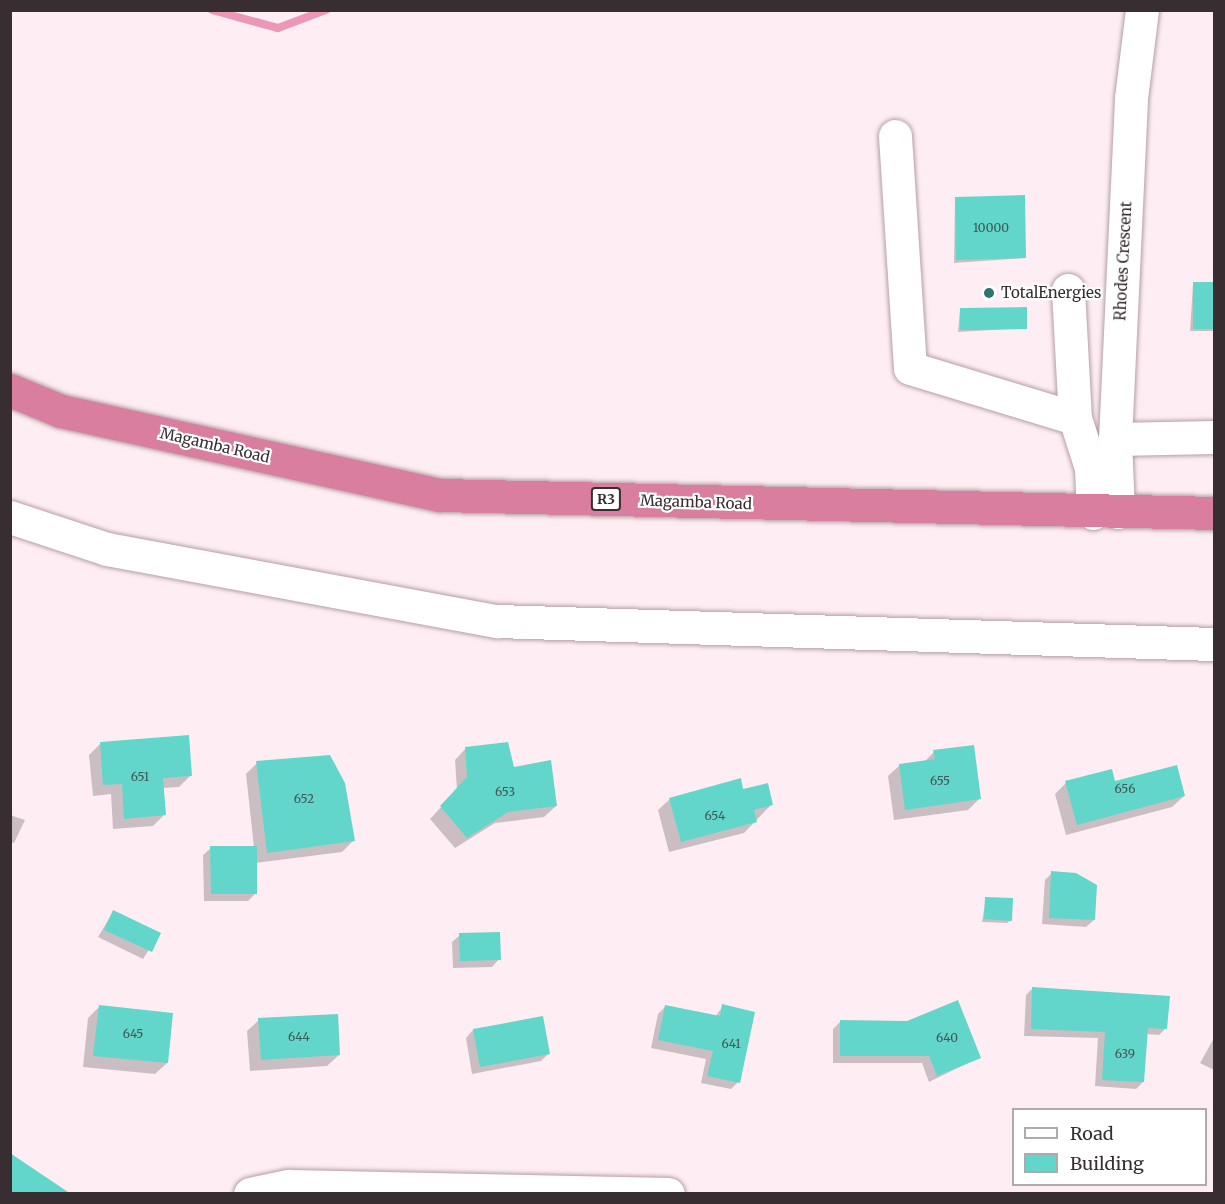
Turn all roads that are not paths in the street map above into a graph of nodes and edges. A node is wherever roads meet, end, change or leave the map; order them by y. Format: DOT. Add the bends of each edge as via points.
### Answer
graph roads {
  1 [pos="1142,10"];
  2 [pos="895,136"];
  3 [pos="1068,290"];
  4 [pos="10,390"];
  5 [pos="1075,418"];
  6 [pos="1215,437"];
  7 [pos="1115,439"];
  8 [pos="1105,513"];
  9 [pos="1215,513"];
  10 [pos="10,517"];
  11 [pos="1215,644"];
  12 [pos="250,1194"];
  13 [pos="669,1194"];
  1 -- 7 [label="street, Rhodes Crescent" via="1131,98"];
  2 -- 5 [label="street" via="910,368"];
  3 -- 5 [label="street"];
  4 -- 8 [label="highway, Magamba Road / R3" via="62,411 440,495"];
  5 -- 8 [label="street"];
  6 -- 7 [label="street"];
  7 -- 8 [label="street, Rhodes Crescent"];
  8 -- 9 [label="highway, Magamba Road / R3"];
  10 -- 11 [label="street" via="107,549 497,621"];
  12 -- 13 [label="street" via="289,1186"];
}
